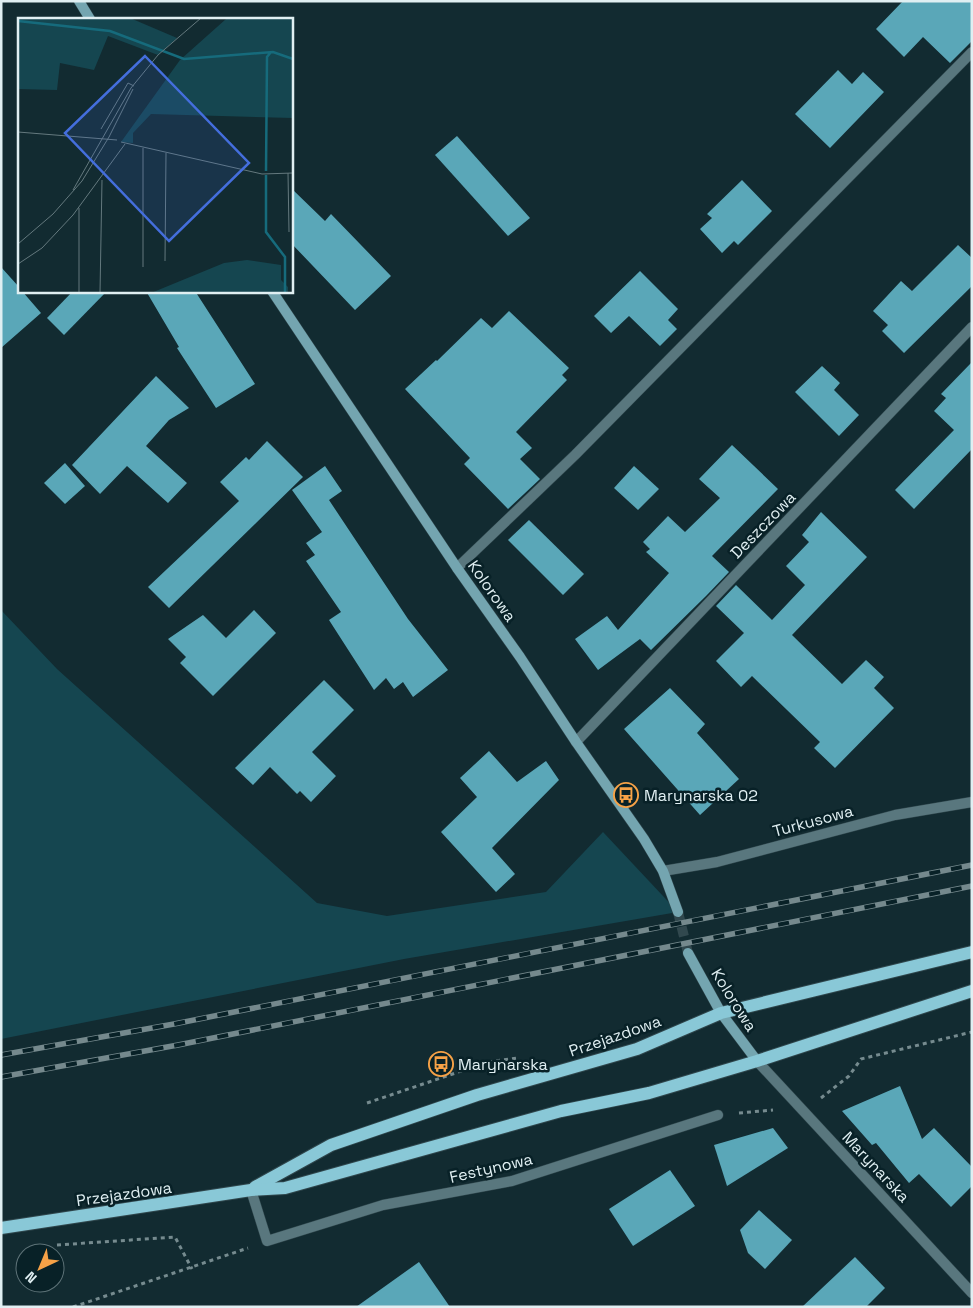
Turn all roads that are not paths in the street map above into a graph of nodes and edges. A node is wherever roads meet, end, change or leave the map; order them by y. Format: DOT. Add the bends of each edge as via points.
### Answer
graph roads {
  1 [pos="78,1"];
  2 [pos="89,18"];
  3 [pos="972,52"];
  4 [pos="273,292"];
  5 [pos="972,327"];
  6 [pos="457,568"];
  7 [pos="576,742"];
  8 [pos="972,802"];
  9 [pos="663,871"];
  10 [pos="678,912"];
  11 [pos="972,952"];
  12 [pos="688,953"];
  13 [pos="972,990"];
  14 [pos="721,1013"];
  15 [pos="758,1061"];
  16 [pos="718,1115"];
  17 [pos="251,1190"];
  18 [pos="1,1228"];
  19 [pos="972,1293"];
  1 -- 2 [label="street"];
  3 -- 6 [label="street" via="582,448"];
  4 -- 6 [label="street, Kolorowa"];
  5 -- 7 [label="street, Deszczowa"];
  6 -- 7 [label="street, Kolorowa"];
  7 -- 9 [label="street, Kolorowa"];
  8 -- 9 [label="street, Turkusowa" via="895,815 717,862"];
  9 -- 10 [label="street, Kolorowa"];
  11 -- 14 [label="main road, Przejazdowa"];
  12 -- 14 [label="street, Kolorowa"];
  13 -- 15 [label="main road, Przejazdowa"];
  14 -- 15 [label="street, Kolorowa"];
  14 -- 17 [label="main road, Przejazdowa" via="637,1049 477,1096 331,1145"];
  15 -- 17 [label="main road, Przejazdowa" via="649,1093 561,1111 285,1188"];
  15 -- 19 [label="street, Marynarska"];
  16 -- 17 [label="street, Festynowa" via="512,1181 383,1206 267,1241"];
  17 -- 18 [label="main road, Przejazdowa"];
}
